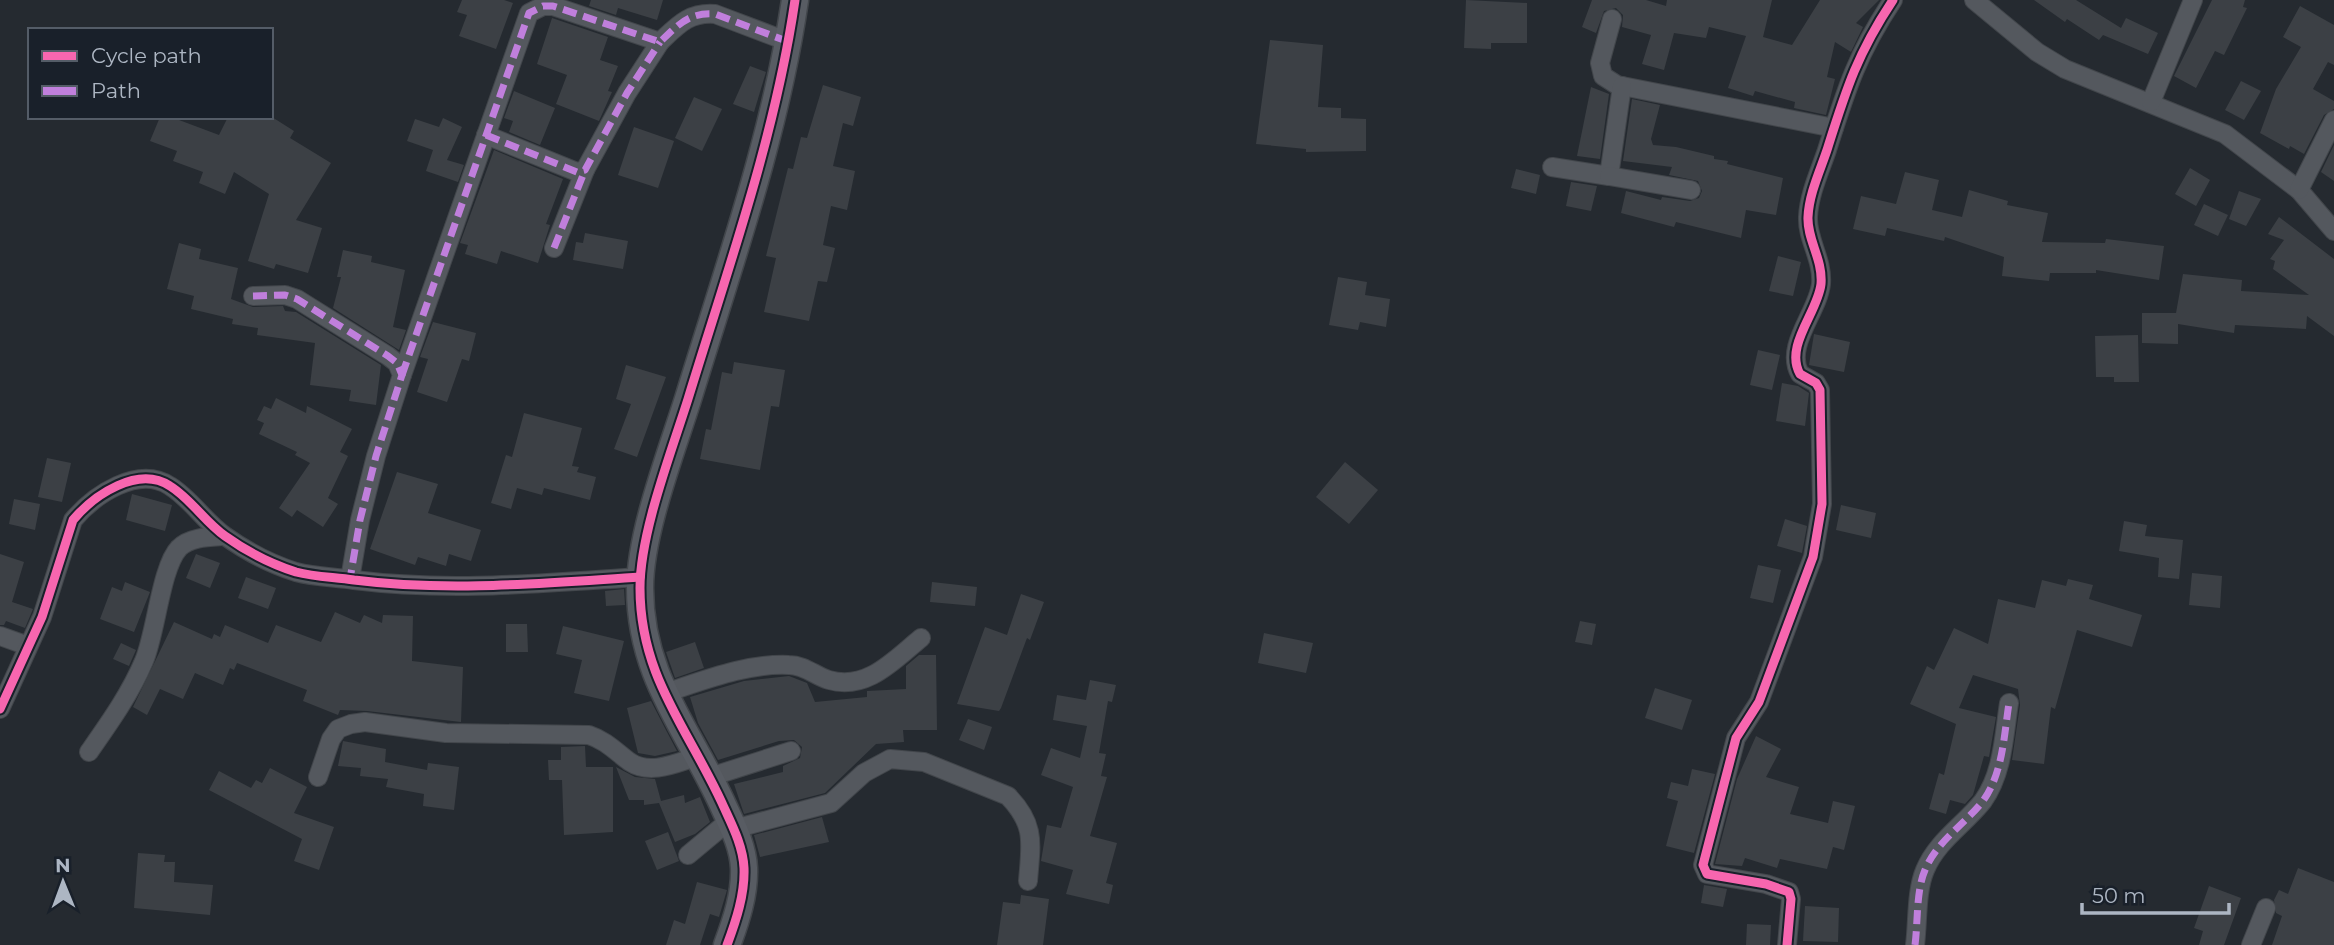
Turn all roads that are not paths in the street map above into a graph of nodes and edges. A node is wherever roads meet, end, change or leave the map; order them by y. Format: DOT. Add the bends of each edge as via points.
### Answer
graph roads {
  1 [pos="795,0"];
  2 [pos="1893,0"];
  3 [pos="1974,0"];
  4 [pos="2193,0"];
  5 [pos="1612,19"];
  6 [pos="660,42"];
  7 [pos="789,42"];
  8 [pos="1622,86"];
  9 [pos="2151,102"];
  10 [pos="2334,120"];
  11 [pos="1834,128"];
  12 [pos="486,135"];
  13 [pos="1552,167"];
  14 [pos="585,170"];
  15 [pos="1609,176"];
  16 [pos="1691,190"];
  17 [pos="2299,190"];
  18 [pos="2334,232"];
  19 [pos="554,248"];
  20 [pos="253,296"];
  21 [pos="402,374"];
  22 [pos="224,536"];
  23 [pos="640,577"];
  24 [pos="350,579"];
  25 [pos="0,636"];
  26 [pos="921,638"];
  27 [pos="28,646"];
  28 [pos="665,693"];
  29 [pos="2009,703"];
  30 [pos="0,709"];
  31 [pos="791,751"];
  32 [pos="89,752"];
  33 [pos="705,766"];
  34 [pos="318,778"];
  35 [pos="732,825"];
  36 [pos="688,855"];
  37 [pos="1028,881"];
  38 [pos="2266,908"];
  39 [pos="727,945"];
  40 [pos="1787,945"];
  41 [pos="1915,945"];
  42 [pos="2251,945"];
  1 -- 7 [label="street"];
  2 -- 11 [label="street" via="1854,65"];
  3 -- 9 [label="street" via="2065,69"];
  4 -- 9 [label="street"];
  5 -- 8 [label="street" via="1600,63 1603,76"];
  6 -- 7 [label="street" via="685,18 704,13"];
  6 -- 12 [label="street" via="553,6 535,9 529,13"];
  6 -- 14 [label="street"];
  7 -- 23 [label="street" via="734,255 654,507"];
  8 -- 11 [label="street"];
  8 -- 15 [label="street"];
  9 -- 17 [label="street" via="2225,134"];
  10 -- 17 [label="street"];
  11 -- 40 [label="street" via="1809,204 1809,232 1821,266 1821,284 1796,354 1800,374 1820,390 1823,475 1818,534 1770,675 1737,738 1703,865 1707,874 1788,892"];
  12 -- 14 [label="street" via="577,172"];
  12 -- 21 [label="street"];
  13 -- 15 [label="street"];
  14 -- 19 [label="street"];
  15 -- 16 [label="street"];
  17 -- 18 [label="street"];
  20 -- 21 [label="street" via="296,299 388,356"];
  21 -- 24 [label="street" via="376,456"];
  22 -- 24 [label="street" via="296,572"];
  22 -- 27 [label="street" via="171,486 158,480 130,481 108,491 83,507 73,520 55,583"];
  22 -- 32 [label="street" via="196,538 179,548 169,565 145,659 122,706"];
  23 -- 24 [label="street" via="422,586"];
  23 -- 28 [label="street" via="644,644"];
  25 -- 27 [label="street"];
  26 -- 28 [label="street" via="873,676 856,682 825,679 792,665 773,665"];
  27 -- 30 [label="street"];
  28 -- 33 [label="street"];
  29 -- 41 [label="street" via="1999,767 1991,785 1983,800 1938,847 1926,868"];
  31 -- 33 [label="street"];
  33 -- 34 [label="street" via="642,768 589,735 446,733 365,722 338,729"];
  33 -- 35 [label="street"];
  35 -- 36 [label="street"];
  35 -- 37 [label="street" via="831,803 878,763 905,758 1009,796 1028,821 1031,834"];
  35 -- 39 [label="street" via="744,870"];
  38 -- 42 [label="street"];
}
